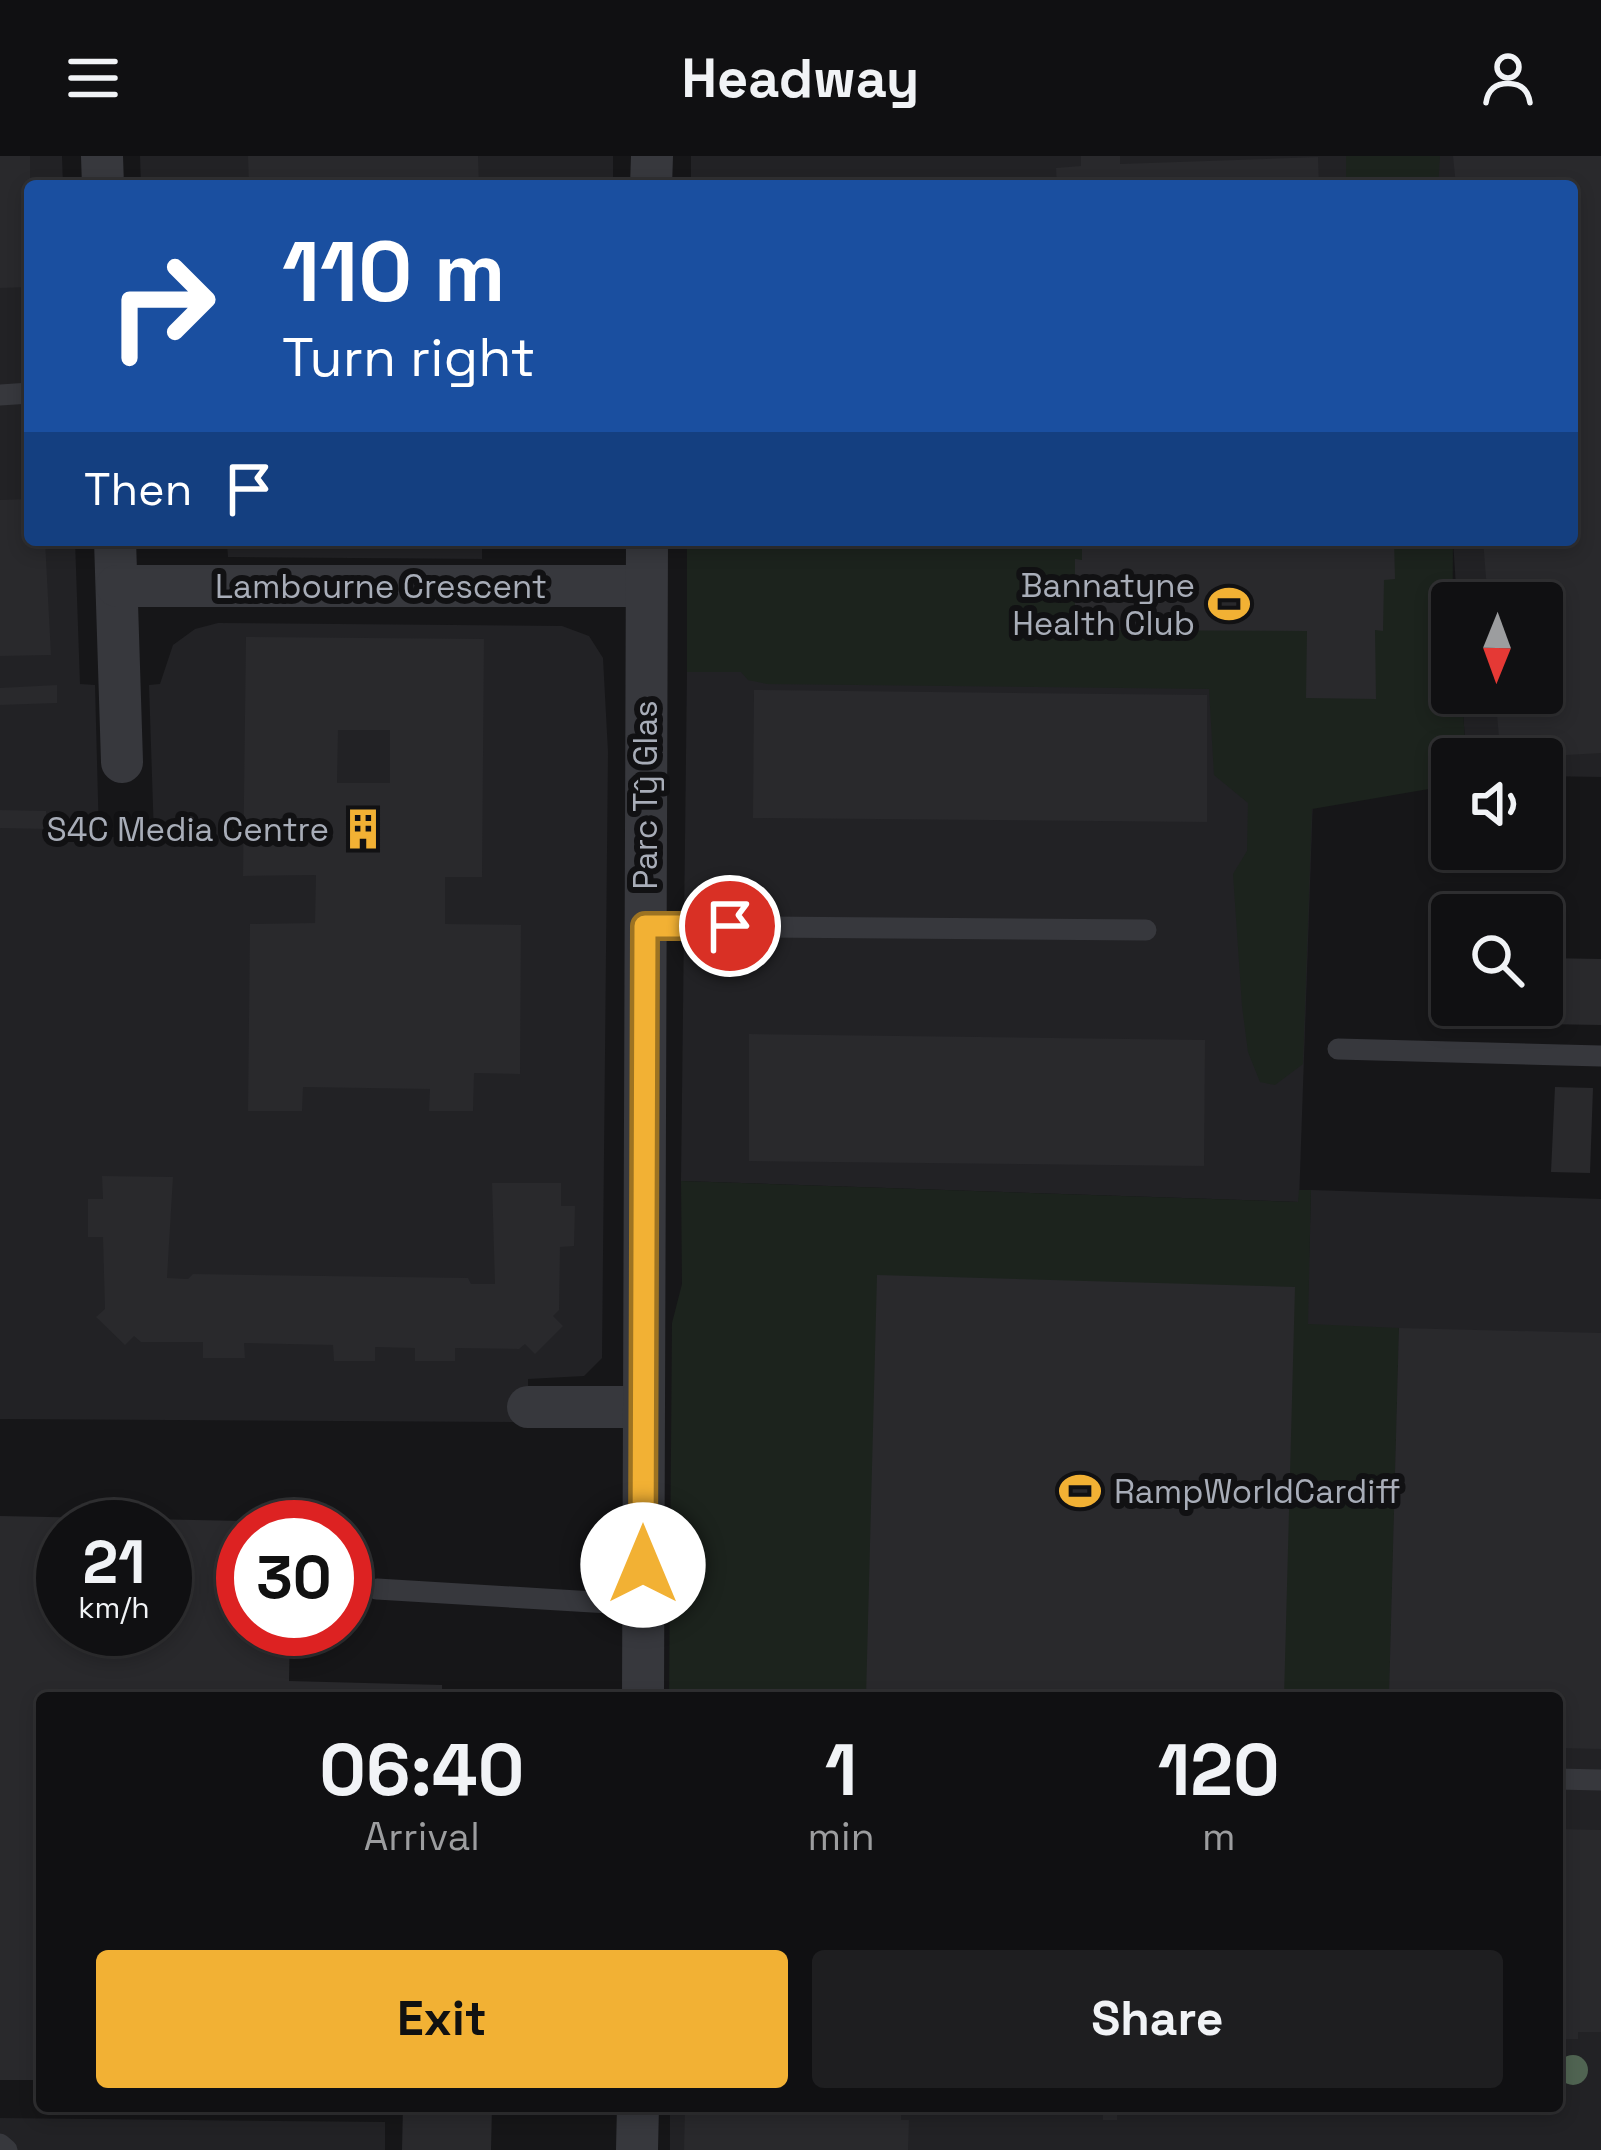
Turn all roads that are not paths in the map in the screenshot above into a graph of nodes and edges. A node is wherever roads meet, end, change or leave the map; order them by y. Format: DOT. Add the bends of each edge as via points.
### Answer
graph roads {
  1 [pos="115,546"];
  2 [pos="646,546"];
  3 [pos="117,586"];
  4 [pos="646,586"];
  5 [pos="122,761"];
  6 [pos="645,926"];
  7 [pos="1146,930"];
  8 [pos="1337,1048"];
  9 [pos="1601,1056"];
  10 [pos="528,1407"];
  11 [pos="644,1407"];
  12 [pos="377,1588"];
  13 [pos="643,1605"];
  14 [pos="643,1692"];
  15 [pos="1563,1779"];
  16 [pos="1601,1780"];
  17 [pos="638,2112"];
  18 [pos="0,2144"];
  19 [pos="7,2150"];
  20 [pos="637,2150"];
  1 -- 3 [label="street"];
  2 -- 4 [label="street, Parc Tŷ Glas"];
  3 -- 4 [label="street, Lambourne Crescent"];
  3 -- 5 [label="street"];
  4 -- 6 [label="street, Parc Tŷ Glas"];
  6 -- 7 [label="lane"];
  6 -- 11 [label="street, Parc Tŷ Glas"];
  8 -- 9 [label="lane"];
  10 -- 11 [label="street"];
  11 -- 13 [label="street, Parc Tŷ Glas"];
  12 -- 13 [label="lane"];
  13 -- 14 [label="street, Parc Tŷ Glas"];
  15 -- 16 [label="lane"];
  17 -- 20 [label="street"];
  18 -- 19 [label="lane"];
}
